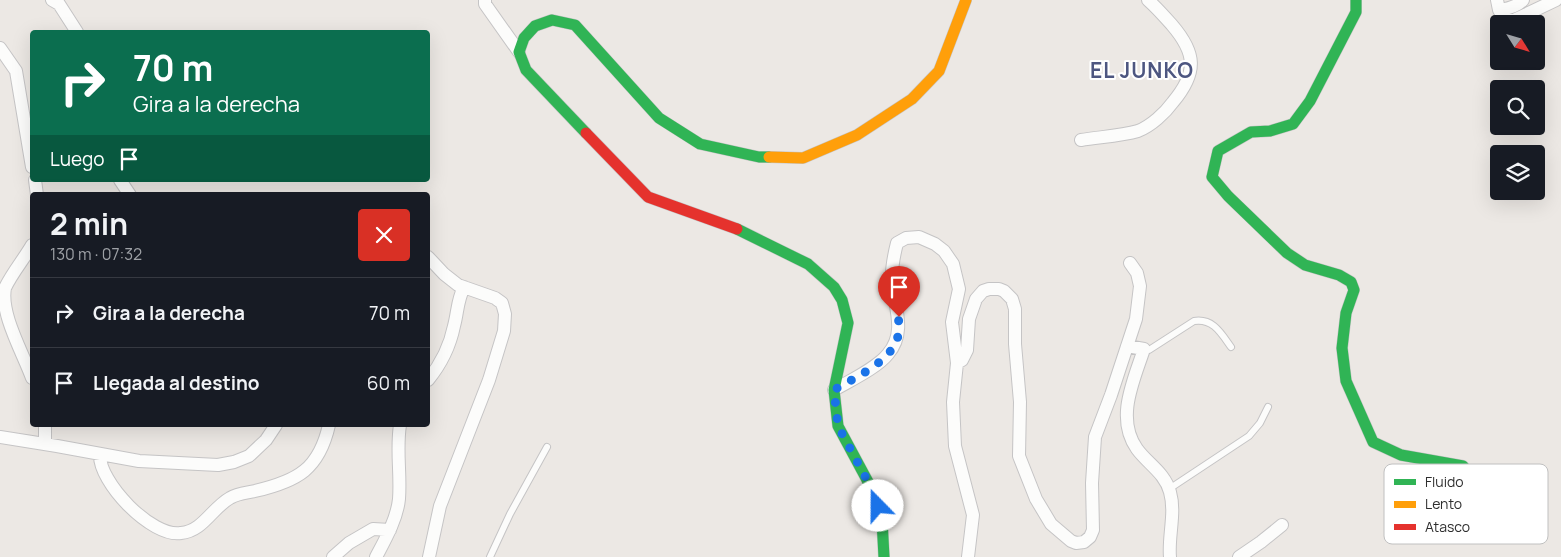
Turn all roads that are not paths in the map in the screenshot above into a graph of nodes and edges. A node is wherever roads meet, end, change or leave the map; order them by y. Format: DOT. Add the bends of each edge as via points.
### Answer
graph roads {
  1 [pos="52,0"];
  2 [pos="485,0"];
  3 [pos="966,0"];
  4 [pos="1148,0"];
  5 [pos="1356,0"];
  6 [pos="1523,0"];
  7 [pos="1556,0"];
  8 [pos="1498,5"];
  9 [pos="76,30"];
  10 [pos="0,48"];
  11 [pos="519,52"];
  12 [pos="1081,140"];
  13 [pos="30,155"];
  14 [pos="30,248"];
  15 [pos="430,259"];
  16 [pos="1130,263"];
  17 [pos="464,287"];
  18 [pos="1127,346"];
  19 [pos="1231,347"];
  20 [pos="1144,349"];
  21 [pos="957,362"];
  22 [pos="30,374"];
  23 [pos="430,377"];
  24 [pos="834,390"];
  25 [pos="1268,407"];
  26 [pos="45,427"];
  27 [pos="275,427"];
  28 [pos="328,427"];
  29 [pos="400,427"];
  30 [pos="0,437"];
  31 [pos="45,444"];
  32 [pos="547,447"];
  33 [pos="100,454"];
  34 [pos="1451,464"];
  35 [pos="1169,489"];
  36 [pos="1282,525"];
  37 [pos="390,530"];
  38 [pos="333,557"];
  39 [pos="376,557"];
  40 [pos="430,557"];
  41 [pos="490,557"];
  42 [pos="884,557"];
  43 [pos="968,557"];
  44 [pos="1170,557"];
  45 [pos="1239,557"];
  1 -- 9 [label="street" via="59,4"];
  2 -- 11 [label="street"];
  3 -- 11 [label="street" via="939,71 912,98 857,136 803,158 759,157 700,144 658,118 575,25 552,20 535,26 524,38"];
  4 -- 12 [label="street" via="1188,46 1191,61 1186,83 1169,108 1138,131"];
  5 -- 34 [label="street" via="1356,12 1310,101 1293,124 1270,131 1251,132 1218,151 1212,177 1287,253 1305,265 1339,274 1351,282 1354,290 1346,314 1342,348 1346,381 1373,442 1401,455"];
  6 -- 8 [label="street" via="1509,9"];
  7 -- 8 [label="street" via="1514,20 1505,20"];
  10 -- 13 [label="street" via="16,71"];
  11 -- 24 [label="street" via="526,70 648,197 732,226 808,264 834,287 842,300 848,323"];
  14 -- 22 [label="street" via="5,287 1,305"];
  15 -- 17 [label="street" via="444,274"];
  16 -- 18 [label="street" via="1140,286 1136,318"];
  17 -- 23 [label="street" via="458,298 448,346"];
  17 -- 40 [label="street" via="502,303 504,331 489,380 440,506"];
  18 -- 20 [label="street"];
  18 -- 21 [label="street" via="1095,437 1093,530 1090,537 1080,543 1072,541 1051,524 1036,499 1019,456 1015,309 1012,298 1004,291 988,289 976,299 969,319 967,350 962,360"];
  19 -- 20 [label="lane" via="1215,326 1194,321 1149,350"];
  20 -- 35 [label="street" via="1127,403 1129,430 1137,449 1161,474"];
  21 -- 24 [label="street" via="952,322 959,289 953,264 935,244 919,237 906,238 897,243 893,259 892,280 899,317 897,339 888,355"];
  21 -- 43 [label="street" via="953,402 955,446 973,515"];
  24 -- 42 [label="street" via="838,426 874,493 882,520"];
  25 -- 35 [label="lane" via="1249,436"];
  26 -- 31 [label="street"];
  27 -- 33 [label="street" via="255,452 226,464 139,461"];
  28 -- 33 [label="street" via="320,453 304,471 291,479 230,498 198,527 180,534 160,530 130,509 106,473"];
  29 -- 37 [label="street" via="399,501"];
  30 -- 31 [label="street"];
  31 -- 33 [label="street"];
  32 -- 41 [label="lane"];
  35 -- 44 [label="street"];
  36 -- 45 [label="street"];
  37 -- 38 [label="street" via="373,529"];
  37 -- 39 [label="street"];
}
